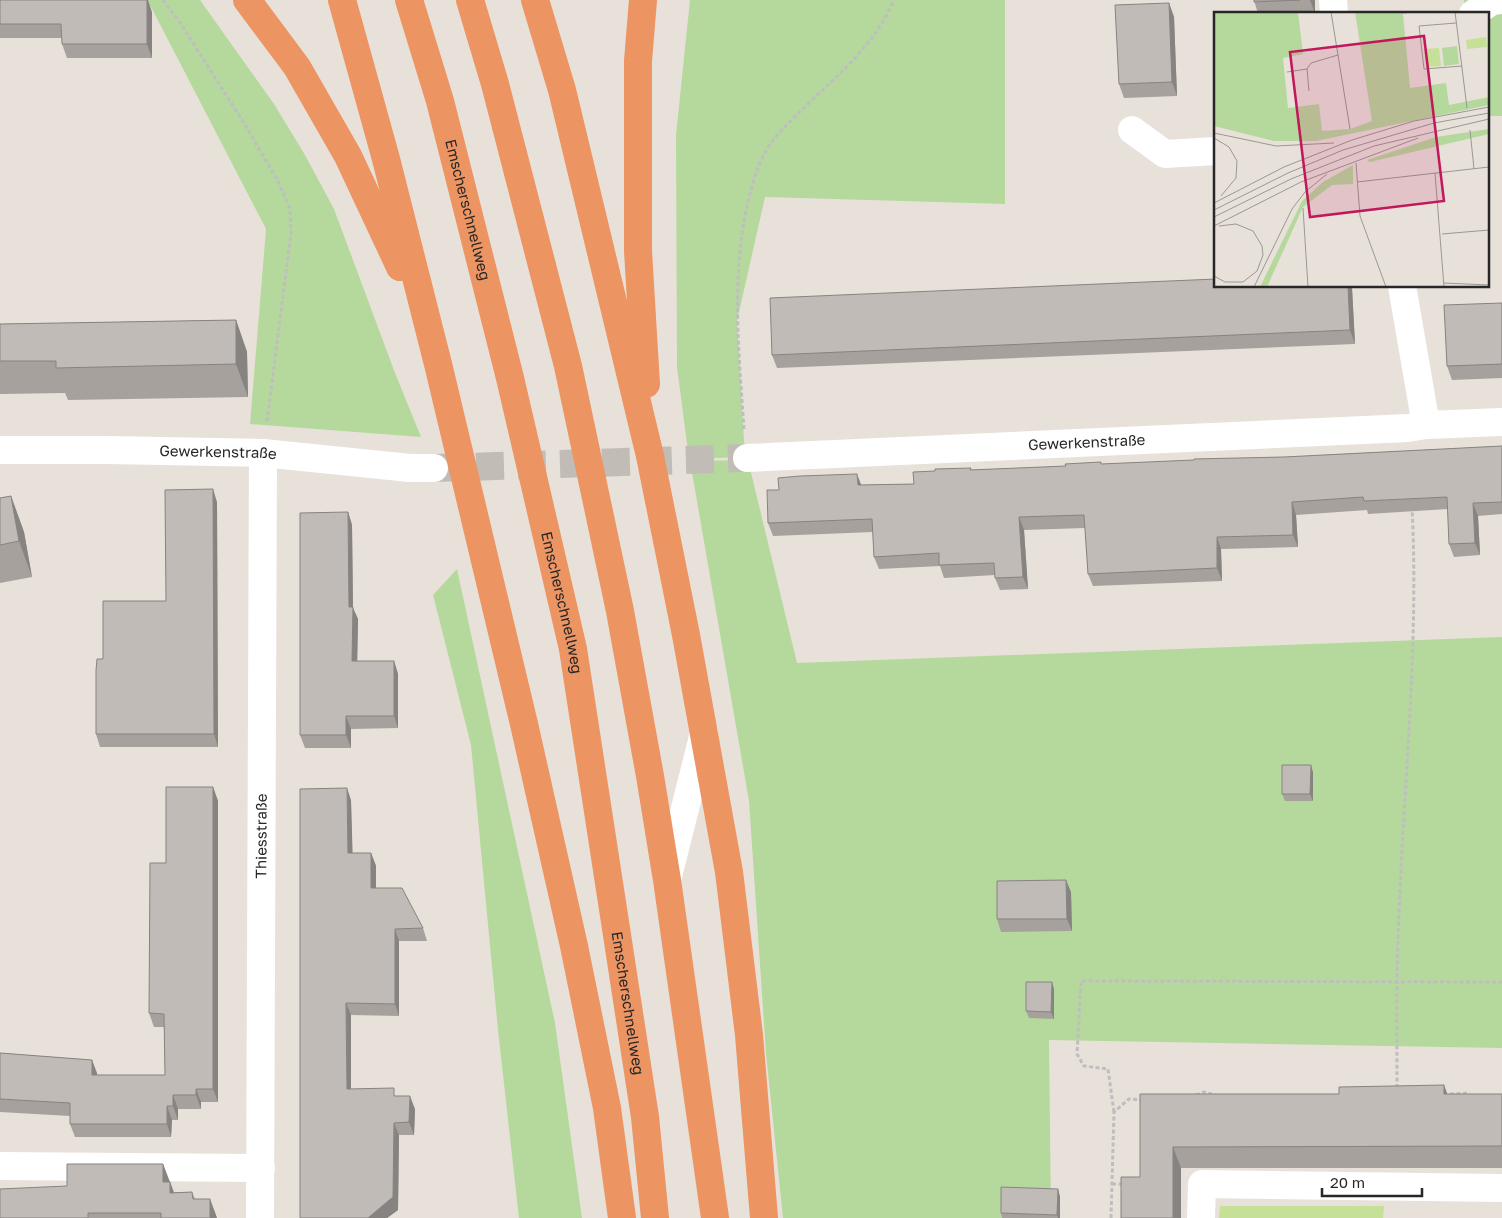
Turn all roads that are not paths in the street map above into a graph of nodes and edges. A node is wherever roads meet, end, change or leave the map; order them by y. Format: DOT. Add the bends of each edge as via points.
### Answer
graph roads {
  1 [pos="247,0"];
  2 [pos="342,0"];
  3 [pos="409,0"];
  4 [pos="470,0"];
  5 [pos="535,0"];
  6 [pos="642,0"];
  7 [pos="1502,0"];
  8 [pos="1476,12"];
  9 [pos="1132,130"];
  10 [pos="1214,150"];
  11 [pos="1402,288"];
  12 [pos="438,364"];
  13 [pos="1502,422"];
  14 [pos="1426,425"];
  15 [pos="0,450"];
  16 [pos="263,454"];
  17 [pos="650,456"];
  18 [pos="747,458"];
  19 [pos="434,468"];
  20 [pos="704,733"];
  21 [pos="667,880"];
  22 [pos="0,1166"];
  23 [pos="261,1168"];
  24 [pos="1502,1188"];
  25 [pos="260,1218"];
  26 [pos="622,1218"];
  27 [pos="655,1218"];
  28 [pos="714,1218"];
  29 [pos="764,1218"];
  30 [pos="1201,1218"];
  1 -- 12 [label="highway" via="297,67 348,156 394,251"];
  2 -- 12 [label="highway"];
  3 -- 27 [label="highway, Emscherschnellweg" via="440,101 510,378 573,649 645,1117"];
  4 -- 21 [label="highway" via="568,366 620,611"];
  5 -- 17 [label="highway" via="562,90"];
  6 -- 17 [label="highway" via="638,61 638,251"];
  7 -- 8 [label="street" via="1492,1"];
  9 -- 10 [label="street" via="1165,154"];
  11 -- 14 [label="street"];
  12 -- 26 [label="highway" via="574,946 607,1108"];
  13 -- 14 [label="street, Gewerkenstraße"];
  14 -- 18 [label="street, Gewerkenstraße"];
  15 -- 16 [label="street, Gewerkenstraße"];
  16 -- 19 [label="street, Gewerkenstraße"];
  16 -- 23 [label="street, Thiesstraße"];
  17 -- 20 [label="highway"];
  20 -- 21 [label="street"];
  20 -- 29 [label="highway" via="729,872 750,1035"];
  21 -- 28 [label="highway"];
  22 -- 23 [label="street"];
  23 -- 25 [label="street, Thiesstraße"];
  24 -- 30 [label="street" via="1202,1184"];
}
